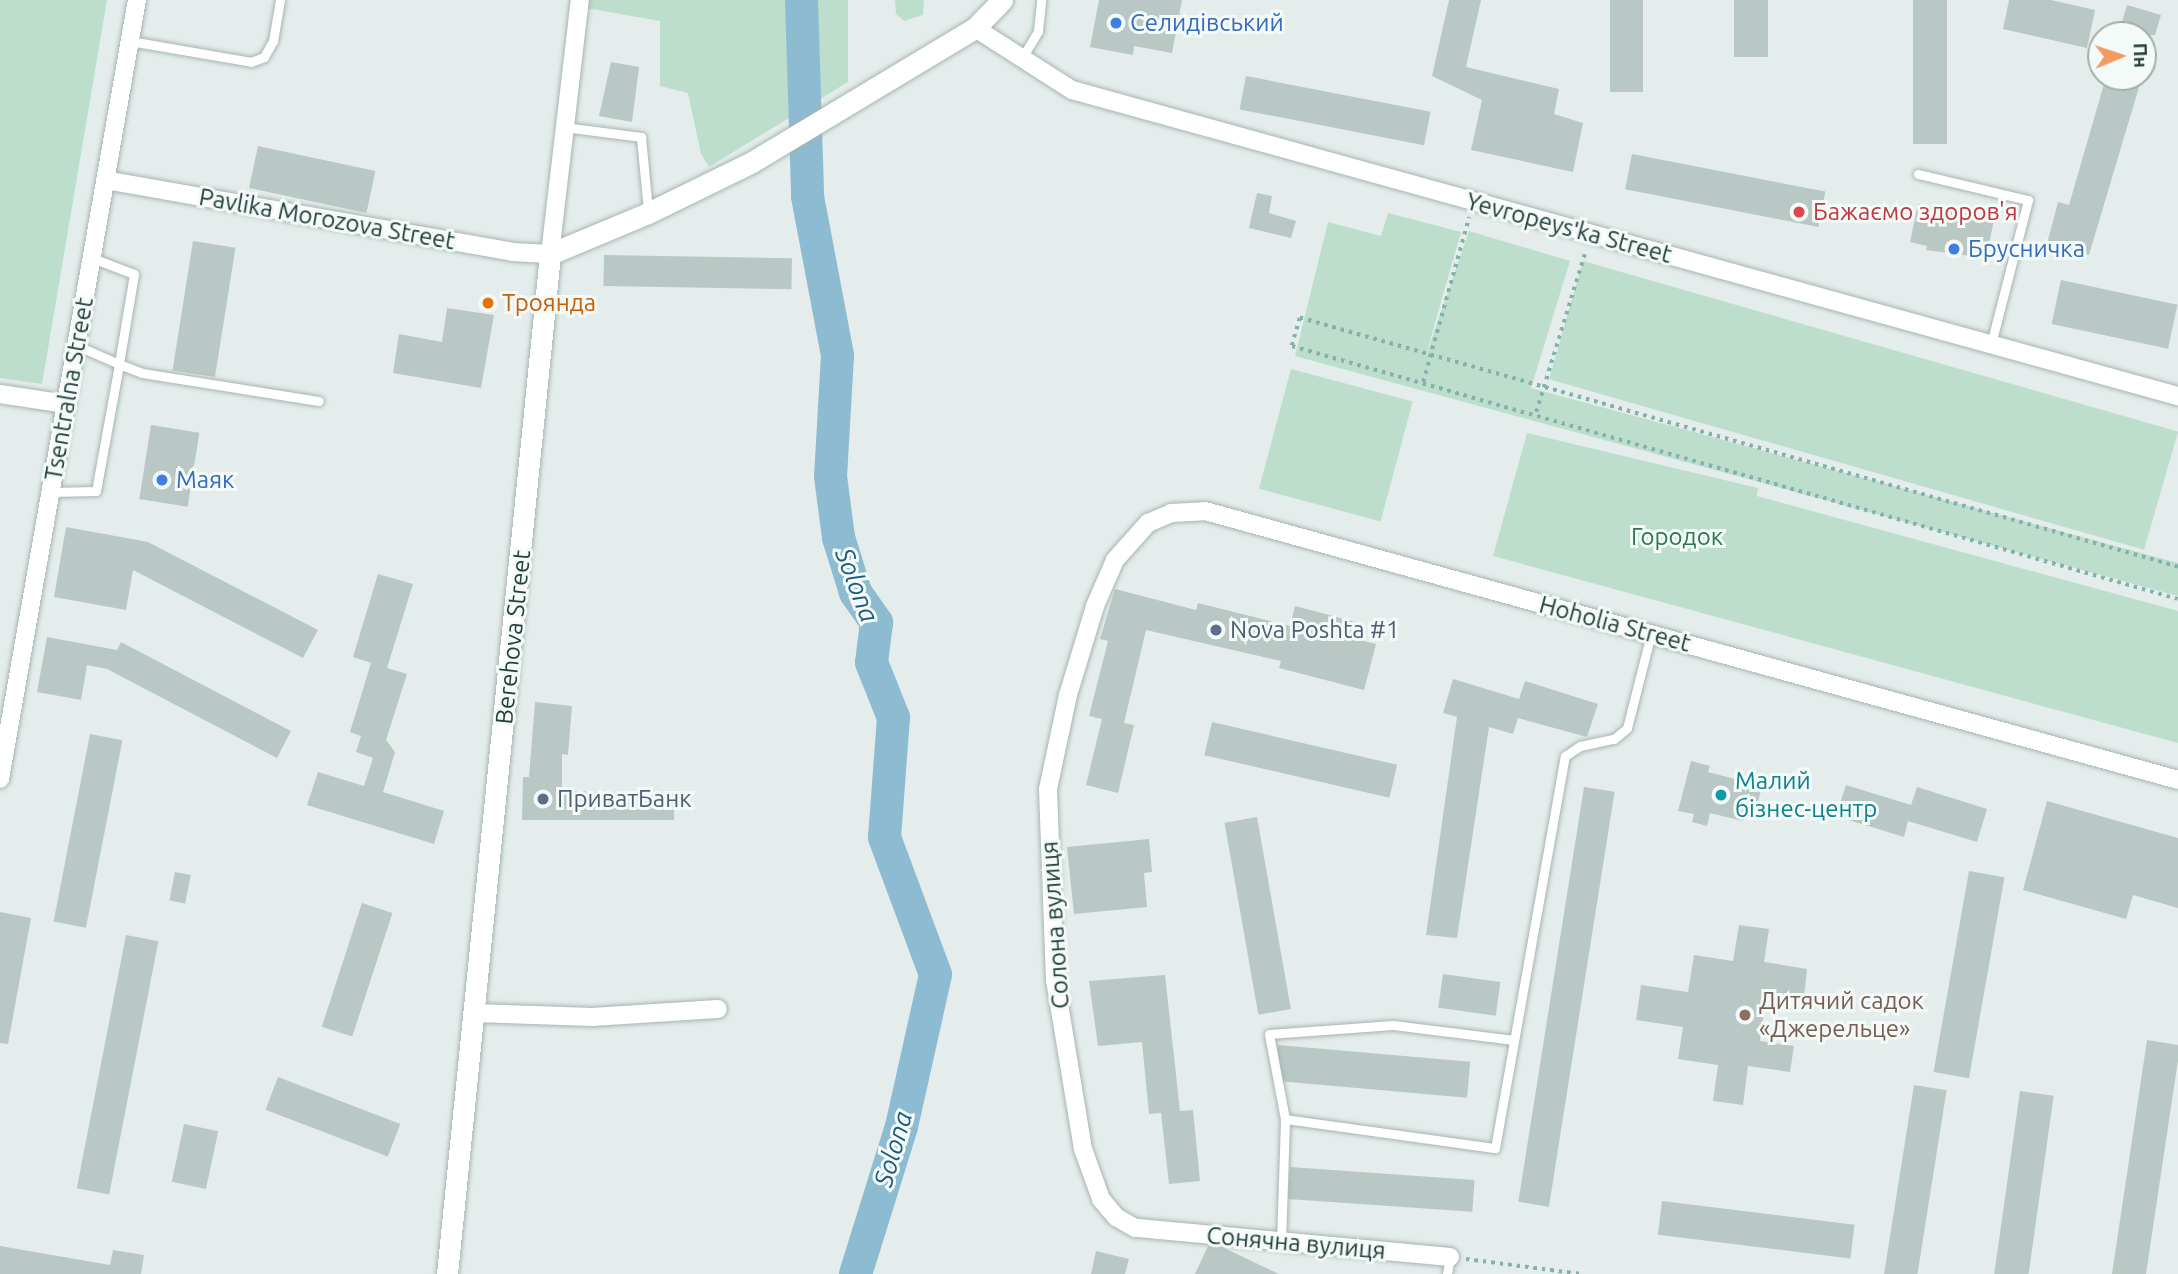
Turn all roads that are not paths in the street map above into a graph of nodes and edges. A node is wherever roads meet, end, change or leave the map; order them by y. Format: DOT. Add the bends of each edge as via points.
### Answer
graph roads {
  1 [pos="137,0"];
  2 [pos="280,0"];
  3 [pos="580,0"];
  4 [pos="1002,0"];
  5 [pos="1041,0"];
  6 [pos="975,28"];
  7 [pos="130,41"];
  8 [pos="1022,58"];
  9 [pos="564,127"];
  10 [pos="1918,174"];
  11 [pos="105,180"];
  12 [pos="648,213"];
  13 [pos="550,254"];
  14 [pos="92,258"];
  15 [pos="1991,344"];
  16 [pos="76,345"];
  17 [pos="119,364"];
  18 [pos="0,394"];
  19 [pos="2178,396"];
  20 [pos="319,401"];
  21 [pos="66,404"];
  22 [pos="51,492"];
  23 [pos="1096,606"];
  24 [pos="1651,634"];
  25 [pos="0,779"];
  26 [pos="2178,780"];
  27 [pos="718,1009"];
  28 [pos="475,1013"];
  29 [pos="1514,1040"];
  30 [pos="1285,1119"];
  31 [pos="1135,1228"];
  32 [pos="1281,1242"];
  33 [pos="1448,1266"];
  34 [pos="447,1274"];
  1 -- 7 [label="street, Tsentralna Street"];
  2 -- 7 [label="lane" via="273,41 264,57 251,62"];
  3 -- 9 [label="street, Berehova Street"];
  4 -- 6 [label="main road"];
  5 -- 8 [label="lane" via="1038,31"];
  6 -- 8 [label="street, Yevropeysʹka Street"];
  6 -- 12 [label="main road" via="860,101"];
  7 -- 11 [label="street, Tsentralna Street"];
  8 -- 15 [label="street, Yevropeysʹka Street" via="1072,90"];
  9 -- 12 [label="lane" via="641,137"];
  9 -- 13 [label="street, Berehova Street"];
  10 -- 15 [label="lane" via="2028,200"];
  11 -- 13 [label="street, Pavlika Morozova Street" via="512,252"];
  11 -- 14 [label="street, Tsentralna Street"];
  12 -- 13 [label="main road"];
  13 -- 28 [label="main road, Berehova Street"];
  14 -- 16 [label="street, Tsentralna Street"];
  14 -- 17 [label="lane" via="134,274"];
  15 -- 19 [label="street, Yevropeysʹka Street"];
  16 -- 17 [label="lane"];
  16 -- 21 [label="street, Tsentralna Street"];
  17 -- 20 [label="lane" via="142,373"];
  17 -- 22 [label="lane" via="96,491"];
  18 -- 21 [label="street"];
  21 -- 22 [label="street, Tsentralna Street"];
  22 -- 25 [label="street, Tsentralna Street"];
  23 -- 24 [label="street, Hoholia Street" via="1128,541 1147,523 1171,513 1196,511"];
  23 -- 31 [label="street, Солона вулиця" via="1068,695 1048,789 1049,887 1055,980 1083,1149 1101,1199 1116,1217"];
  24 -- 26 [label="street, Hoholia Street"];
  24 -- 29 [label="lane" via="1627,729 1614,739 1580,746 1565,756"];
  27 -- 28 [label="street" via="592,1017"];
  28 -- 34 [label="main road, Berehova Street"];
  29 -- 30 [label="lane" via="1495,1148"];
  29 -- 30 [label="lane" via="1393,1025 1269,1034"];
  30 -- 32 [label="lane"];
  31 -- 32 [label="street, Сонячна вулиця"];
  32 -- 33 [label="street, Сонячна вулиця"];
}
